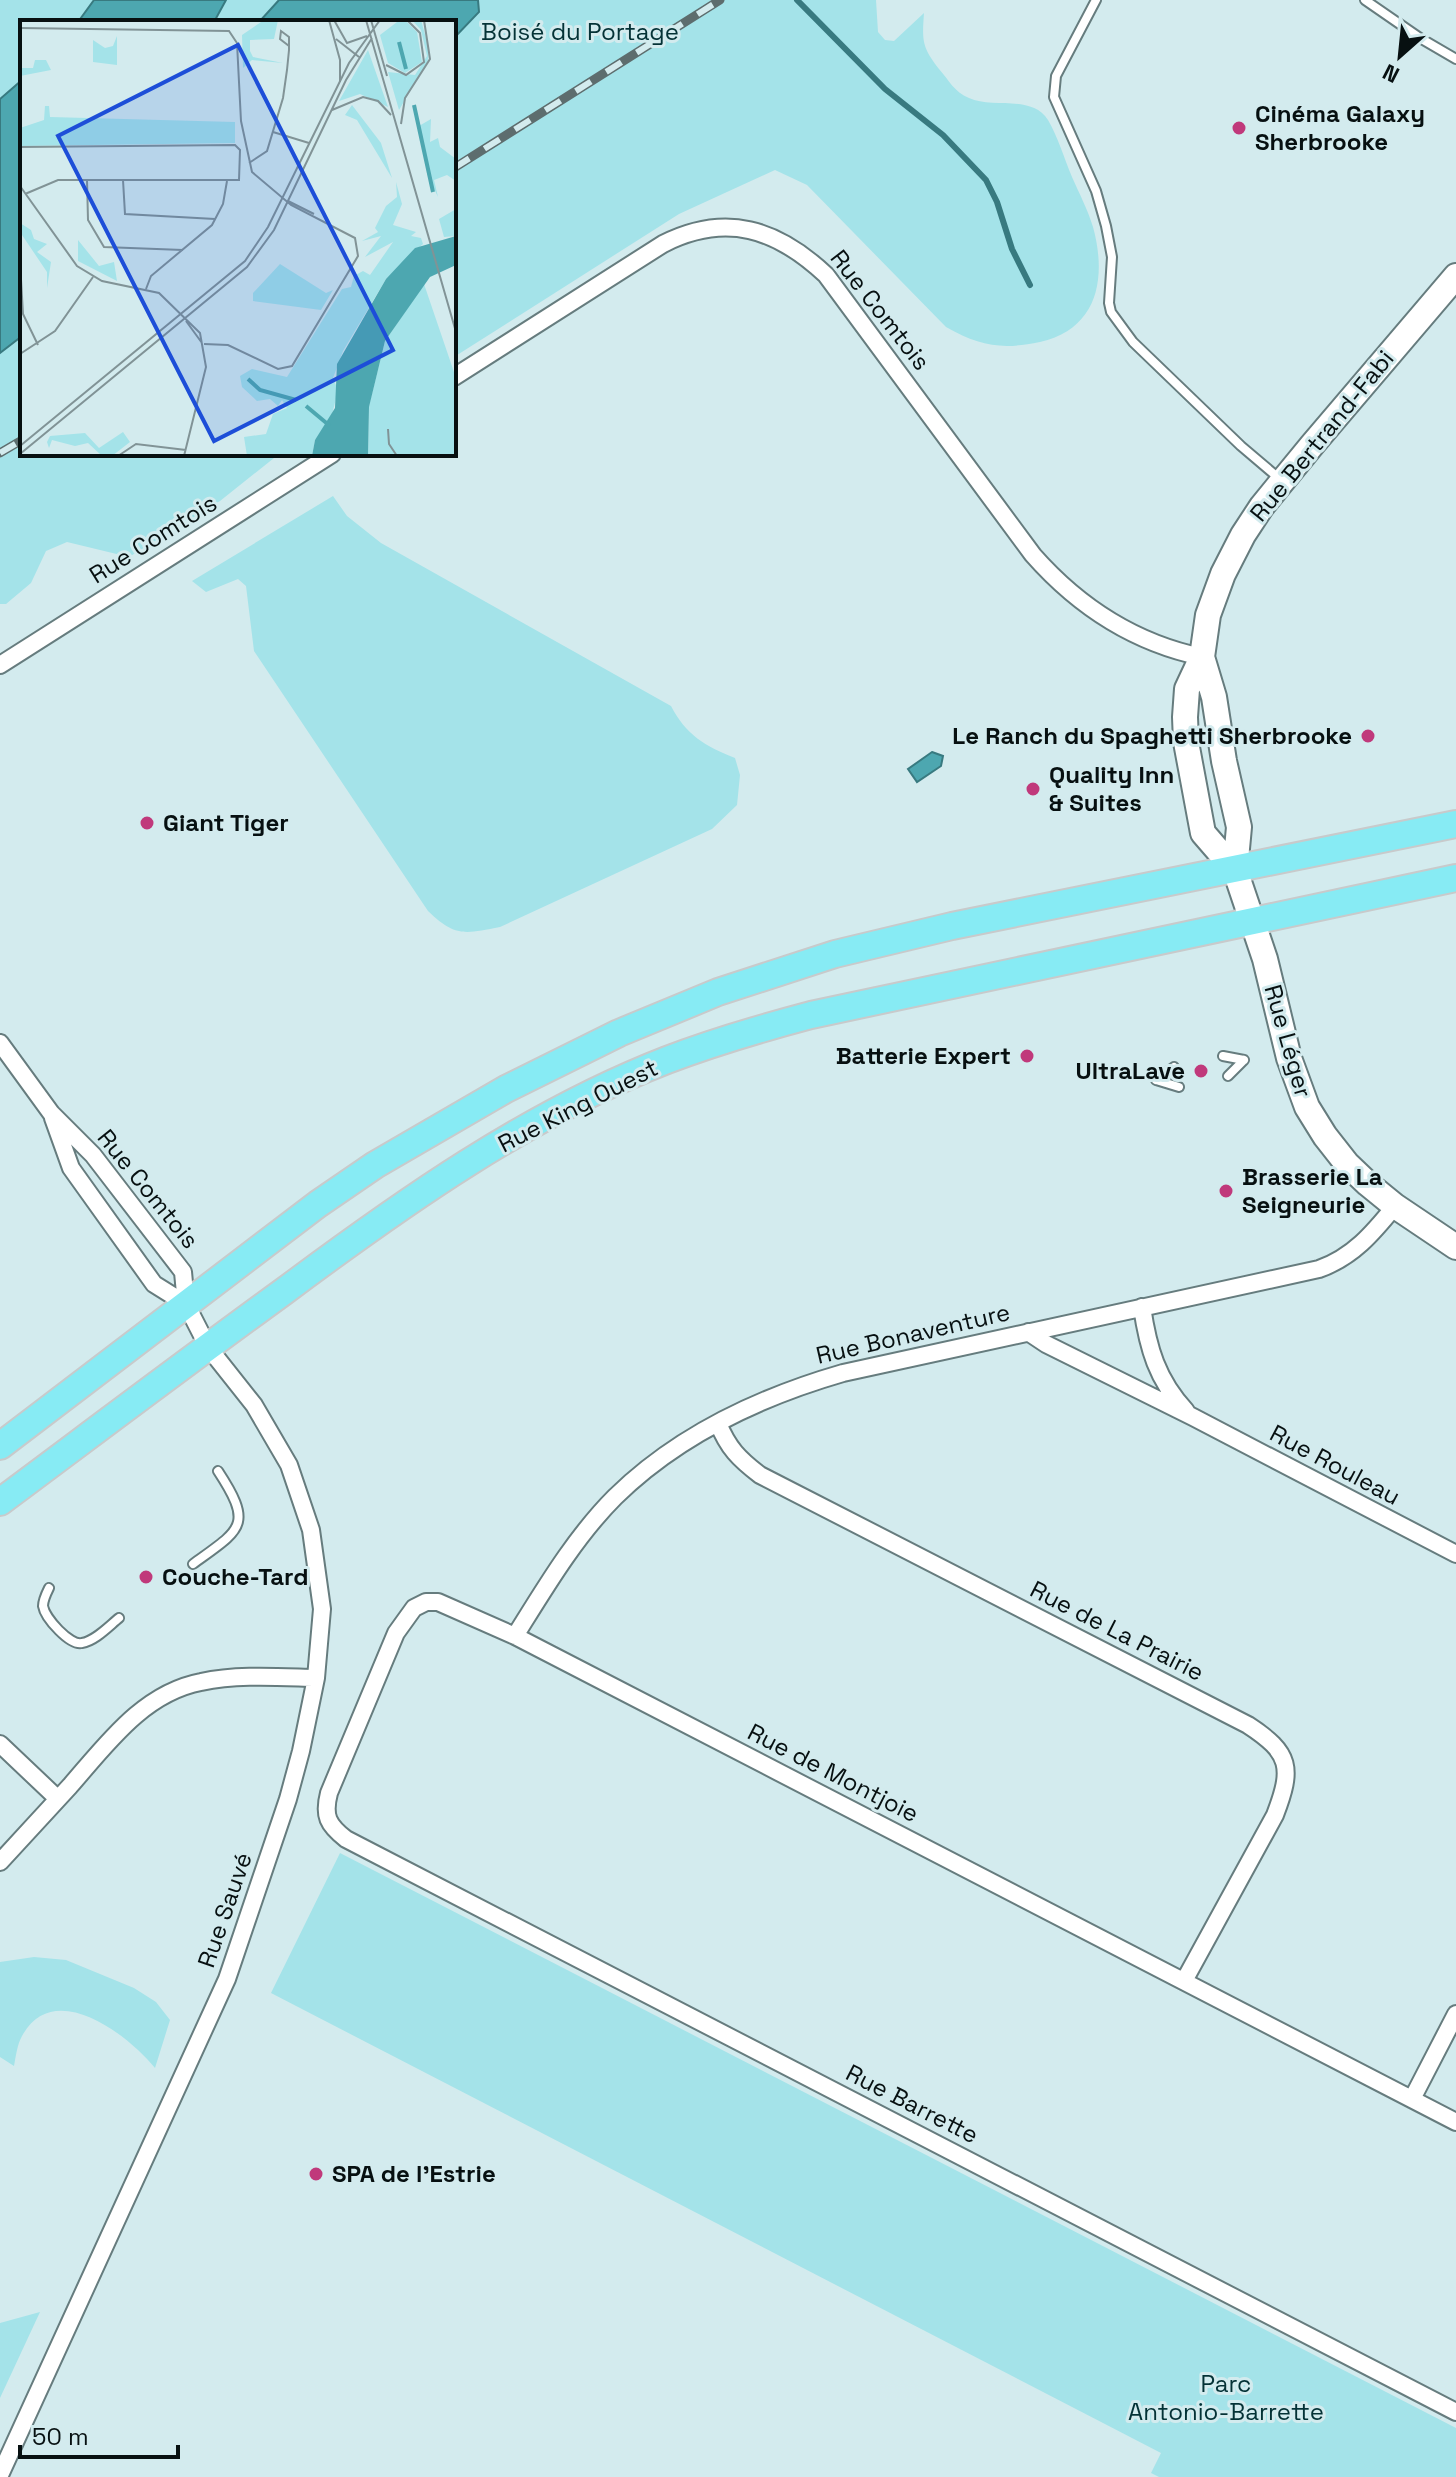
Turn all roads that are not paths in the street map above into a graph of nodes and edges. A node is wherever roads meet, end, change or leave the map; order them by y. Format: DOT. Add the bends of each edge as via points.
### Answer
graph roads {
  1 [pos="1096,0"];
  2 [pos="1365,0"];
  3 [pos="1456,59"];
  4 [pos="1456,276"];
  5 [pos="456,376"];
  6 [pos="329,456"];
  7 [pos="1282,481"];
  8 [pos="1202,657"];
  9 [pos="0,665"];
  10 [pos="1456,824"];
  11 [pos="1235,870"];
  12 [pos="1456,878"];
  13 [pos="1253,921"];
  14 [pos="2,1048"];
  15 [pos="1223,1056"];
  16 [pos="1174,1067"];
  17 [pos="1228,1076"];
  18 [pos="1179,1087"];
  19 [pos="51,1113"];
  20 [pos="1395,1206"];
  21 [pos="1456,1247"];
  22 [pos="186,1304"];
  23 [pos="1142,1307"];
  24 [pos="1028,1332"];
  25 [pos="208,1347"];
  26 [pos="1193,1417"];
  27 [pos="718,1423"];
  28 [pos="0,1446"];
  29 [pos="218,1471"];
  30 [pos="0,1502"];
  31 [pos="1456,1554"];
  32 [pos="193,1564"];
  33 [pos="49,1588"];
  34 [pos="119,1618"];
  35 [pos="515,1636"];
  36 [pos="316,1678"];
  37 [pos="0,1744"];
  38 [pos="58,1799"];
  39 [pos="346,1839"];
  40 [pos="0,1862"];
  41 [pos="1184,1981"];
  42 [pos="1456,2014"];
  43 [pos="1412,2099"];
  44 [pos="1456,2122"];
  45 [pos="1456,2412"];
  46 [pos="0,2475"];
  1 -- 7 [label="lane" via="1056,76 1054,97 1106,226 1112,257 1111,312 1133,342"];
  2 -- 3 [label="lane"];
  4 -- 7 [label="street, Rue Bertrand-Fabi"];
  5 -- 8 [label="street, Rue Comtois" via="682,234 724,226 764,233 806,256 826,275 1050,575 1106,619 1170,650"];
  6 -- 9 [label="street, Rue Comtois"];
  7 -- 8 [label="street, Rue Bertrand-Fabi" via="1223,574 1208,615"];
  8 -- 11 [label="street, Rue Bertrand-Fabi" via="1239,827"];
  8 -- 11 [label="street, Rue Bertrand-Fabi" via="1187,689 1186,742 1203,833"];
  10 -- 11 [label="main road, Rue King Ouest"];
  11 -- 13 [label="street, Rue Léger"];
  11 -- 22 [label="main road, Rue King Ouest" via="835,954 667,1012 422,1135 318,1204"];
  12 -- 13 [label="main road, Rue King Ouest"];
  13 -- 20 [label="street, Rue Léger" via="1307,1107 1347,1164"];
  13 -- 25 [label="main road, Rue King Ouest" via="811,1015 665,1061 571,1105 456,1171"];
  14 -- 19 [label="street, Rue Comtois"];
  15 -- 17 [label="lane" via="1244,1060"];
  16 -- 18 [label="lane" via="1156,1080"];
  19 -- 22 [label="street, Rue Comtois" via="80,1181 154,1284"];
  19 -- 22 [label="street, Rue Comtois" via="93,1155 183,1272"];
  20 -- 21 [label="street, Rue Léger"];
  20 -- 23 [label="street, Rue Bonaventure" via="1357,1249 1333,1264"];
  22 -- 25 [label="street, Rue Comtois"];
  22 -- 28 [label="main road, Rue King Ouest"];
  23 -- 24 [label="street, Rue Bonaventure"];
  23 -- 26 [label="street, Rue Rouleau" via="1157,1370"];
  24 -- 26 [label="street, Rue Rouleau"];
  24 -- 27 [label="street, Rue Bonaventure" via="800,1385"];
  25 -- 30 [label="main road, Rue King Ouest"];
  25 -- 36 [label="street, Rue Sauvé" via="273,1435 301,1499 311,1530 322,1609"];
  26 -- 31 [label="street, Rue Rouleau"];
  27 -- 35 [label="street, Rue Bonaventure" via="645,1470 614,1498 561,1565"];
  27 -- 41 [label="street, Rue de La Prairie" via="726,1443 760,1475 1268,1738 1287,1773 1283,1794"];
  29 -- 32 [label="lane" via="240,1516 226,1540"];
  33 -- 34 [label="lane" via="43,1608 68,1640 87,1642"];
  35 -- 39 [label="street, Rue de Montjoie" via="438,1602 426,1602 406,1617 329,1793 328,1819"];
  35 -- 41 [label="street, Rue de Montjoie"];
  36 -- 38 [label="street" via="223,1679 180,1687 136,1715"];
  36 -- 46 [label="street, Rue Sauvé" via="288,1799 227,1979"];
  37 -- 38 [label="street"];
  38 -- 40 [label="street"];
  39 -- 45 [label="street, Rue Barrette"];
  41 -- 43 [label="street, Rue de Montjoie"];
  42 -- 43 [label="street"];
  43 -- 44 [label="street, Rue de Montjoie"];
}
